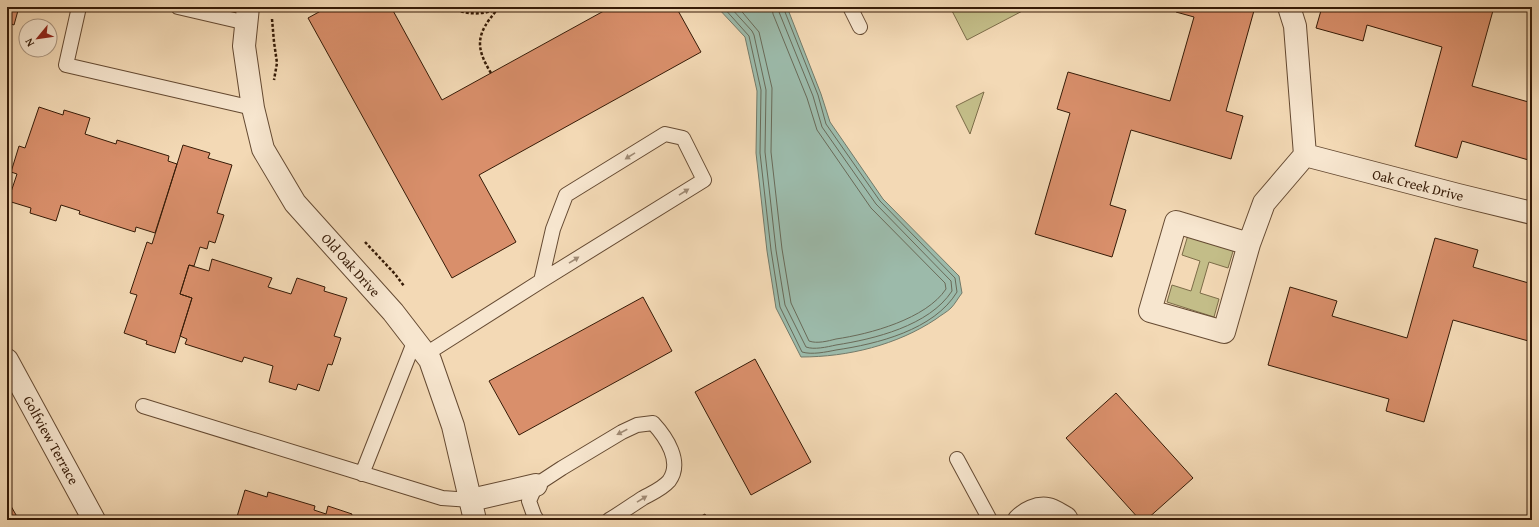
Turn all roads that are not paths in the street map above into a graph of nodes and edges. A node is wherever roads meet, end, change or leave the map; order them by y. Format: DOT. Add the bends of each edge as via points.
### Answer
graph roads {
  1 [pos="78,7"];
  2 [pos="178,7"];
  3 [pos="850,7"];
  4 [pos="1289,7"];
  5 [pos="247,15"];
  6 [pos="860,27"];
  7 [pos="253,108"];
  8 [pos="1305,155"];
  9 [pos="1532,212"];
  10 [pos="1249,244"];
  11 [pos="540,281"];
  12 [pos="420,347"];
  13 [pos="7,360"];
  14 [pos="143,406"];
  15 [pos="957,459"];
  16 [pos="362,474"];
  17 [pos="536,485"];
  18 [pos="473,510"];
  19 [pos="94,520"];
  20 [pos="537,520"];
  21 [pos="609,520"];
  22 [pos="990,520"];
  23 [pos="1018,520"];
  24 [pos="1067,520"];
  1 -- 7 [label="lane" via="66,65"];
  2 -- 5 [label="lane"];
  3 -- 6 [label="lane"];
  4 -- 8 [label="street" via="1295,26"];
  5 -- 7 [label="street, Old Oak Drive" via="244,46"];
  7 -- 12 [label="street, Old Oak Drive" via="263,148 295,203 393,312"];
  8 -- 9 [label="street, Oak Creek Drive"];
  8 -- 10 [label="street" via="1264,203"];
  10 -- 10 [label="street" via="1224,332 1150,311 1176,222"];
  11 -- 11 [label="lane, one-way" via="704,180 683,138 665,134 566,195 553,229"];
  11 -- 12 [label="lane"];
  12 -- 16 [label="lane"];
  12 -- 18 [label="street, Old Oak Drive" via="430,360 453,426"];
  13 -- 19 [label="street, Golfview Terrace"];
  14 -- 16 [label="lane"];
  15 -- 22 [label="lane"];
  16 -- 18 [label="lane"];
  17 -- 18 [label="street"];
  17 -- 20 [label="lane" via="529,501"];
  21 -- 17 [label="lane, one-way" via="660,489 669,480 674,467 672,450 662,432 653,423 637,425 622,432"];
  23 -- 24 [label="street" via="1036,509 1049,509"];
}
